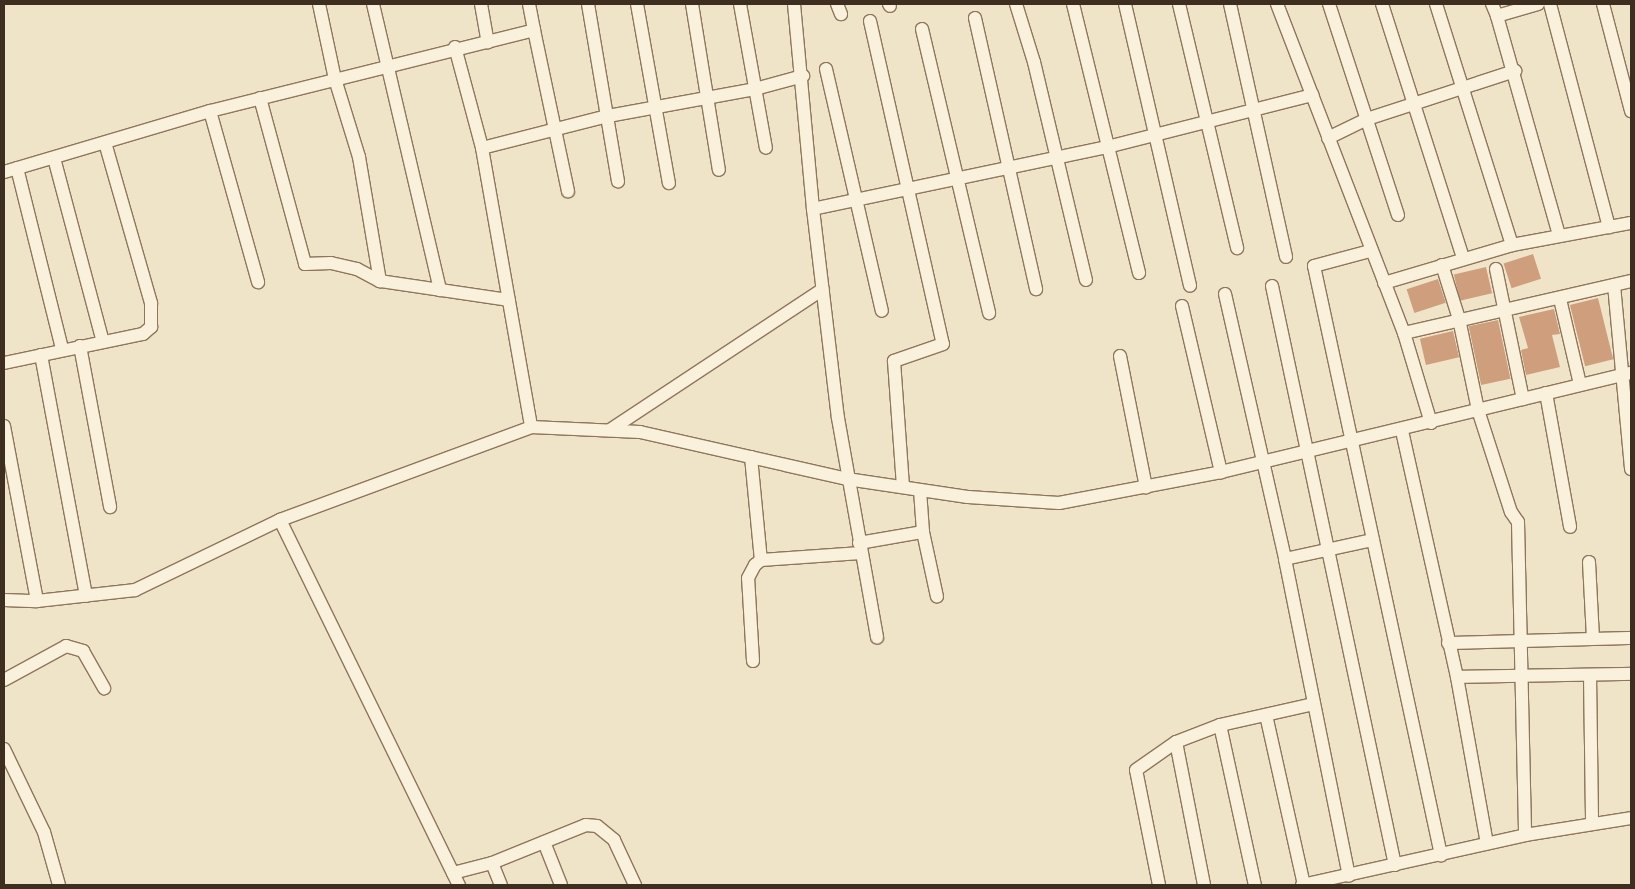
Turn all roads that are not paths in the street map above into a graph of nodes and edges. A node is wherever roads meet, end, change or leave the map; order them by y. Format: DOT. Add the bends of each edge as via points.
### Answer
graph roads {
  1 [pos="319,4"];
  2 [pos="373,4"];
  3 [pos="481,4"];
  4 [pos="529,4"];
  5 [pos="588,4"];
  6 [pos="637,4"];
  7 [pos="692,4"];
  8 [pos="740,4"];
  9 [pos="794,4"];
  10 [pos="1016,4"];
  11 [pos="1072,4"];
  12 [pos="1125,4"];
  13 [pos="1179,4"];
  14 [pos="1230,4"];
  15 [pos="1277,4"];
  16 [pos="1329,4"];
  17 [pos="1382,4"];
  18 [pos="1436,4"];
  19 [pos="1538,4"];
  20 [pos="1550,4"];
  21 [pos="1603,4"];
  22 [pos="1495,10"];
  23 [pos="975,18"];
  24 [pos="870,21"];
  25 [pos="922,29"];
  26 [pos="534,30"];
  27 [pos="488,42"];
  28 [pos="456,48"];
  29 [pos="390,65"];
  30 [pos="826,69"];
  31 [pos="1515,71"];
  32 [pos="803,76"];
  33 [pos="335,79"];
  34 [pos="755,89"];
  35 [pos="1464,90"];
  36 [pos="1313,95"];
  37 [pos="260,98"];
  38 [pos="706,99"];
  39 [pos="1413,106"];
  40 [pos="657,108"];
  41 [pos="210,111"];
  42 [pos="1254,111"];
  43 [pos="1631,111"];
  44 [pos="608,116"];
  45 [pos="1366,119"];
  46 [pos="1207,124"];
  47 [pos="554,128"];
  48 [pos="1157,134"];
  49 [pos="1328,138"];
  50 [pos="105,143"];
  51 [pos="1107,147"];
  52 [pos="482,148"];
  53 [pos="766,148"];
  54 [pos="1057,157"];
  55 [pos="54,158"];
  56 [pos="1011,166"];
  57 [pos="17,168"];
  58 [pos="719,170"];
  59 [pos="4,172"];
  60 [pos="955,179"];
  61 [pos="618,181"];
  62 [pos="669,183"];
  63 [pos="910,191"];
  64 [pos="568,192"];
  65 [pos="859,201"];
  66 [pos="812,209"];
  67 [pos="1398,215"];
  68 [pos="1631,223"];
  69 [pos="1609,227"];
  70 [pos="1559,235"];
  71 [pos="1512,245"];
  72 [pos="1237,248"];
  73 [pos="1370,251"];
  74 [pos="1286,257"];
  75 [pos="1464,258"];
  76 [pos="1442,265"];
  77 [pos="1496,269"];
  78 [pos="1139,273"];
  79 [pos="1086,280"];
  80 [pos="380,281"];
  81 [pos="1631,281"];
  82 [pos="258,282"];
  83 [pos="1384,283"];
  84 [pos="1614,285"];
  85 [pos="1190,286"];
  86 [pos="1272,286"];
  87 [pos="823,289"];
  88 [pos="1036,289"];
  89 [pos="440,290"];
  90 [pos="1225,294"];
  91 [pos="1560,298"];
  92 [pos="509,300"];
  93 [pos="1182,306"];
  94 [pos="1506,310"];
  95 [pos="882,311"];
  96 [pos="988,313"];
  97 [pos="1459,319"];
  98 [pos="1404,333"];
  99 [pos="104,342"];
  100 [pos="80,346"];
  101 [pos="62,348"];
  102 [pos="41,354"];
  103 [pos="1120,356"];
  104 [pos="4,363"];
  105 [pos="1626,374"];
  106 [pos="1580,384"];
  107 [pos="1546,393"];
  108 [pos="1523,399"];
  109 [pos="1478,410"];
  110 [pos="1431,423"];
  111 [pos="4,426"];
  112 [pos="531,427"];
  113 [pos="610,430"];
  114 [pos="1402,431"];
  115 [pos="1353,439"];
  116 [pos="1306,449"];
  117 [pos="751,457"];
  118 [pos="1262,461"];
  119 [pos="1221,472"];
  120 [pos="1631,472"];
  121 [pos="847,479"];
  122 [pos="903,487"];
  123 [pos="1146,487"];
  124 [pos="920,490"];
  125 [pos="110,508"];
  126 [pos="280,520"];
  127 [pos="1570,526"];
  128 [pos="923,532"];
  129 [pos="1373,540"];
  130 [pos="860,548"];
  131 [pos="1326,549"];
  132 [pos="761,560"];
  133 [pos="1285,560"];
  134 [pos="1590,562"];
  135 [pos="86,596"];
  136 [pos="937,597"];
  137 [pos="4,600"];
  138 [pos="37,600"];
  139 [pos="877,638"];
  140 [pos="1593,638"];
  141 [pos="1631,638"];
  142 [pos="1523,639"];
  143 [pos="1448,643"];
  144 [pos="753,661"];
  145 [pos="1631,674"];
  146 [pos="1590,675"];
  147 [pos="1523,676"];
  148 [pos="1457,678"];
  149 [pos="4,680"];
  150 [pos="104,688"];
  151 [pos="1313,704"];
  152 [pos="1266,715"];
  153 [pos="1220,725"];
  154 [pos="1176,742"];
  155 [pos="4,749"];
  156 [pos="1631,818"];
  157 [pos="1592,824"];
  158 [pos="1526,835"];
  159 [pos="544,842"];
  160 [pos="1487,843"];
  161 [pos="1441,855"];
  162 [pos="492,863"];
  163 [pos="1395,865"];
  164 [pos="453,873"];
  165 [pos="1349,876"];
  166 [pos="59,885"];
  167 [pos="459,885"];
  168 [pos="501,885"];
  169 [pos="560,885"];
  170 [pos="635,885"];
  171 [pos="1159,885"];
  172 [pos="1204,885"];
  173 [pos="1255,885"];
  174 [pos="1303,885"];
  1 -- 33 [label="street"];
  2 -- 29 [label="street"];
  3 -- 27 [label="street"];
  4 -- 26 [label="street"];
  5 -- 44 [label="street"];
  6 -- 40 [label="street"];
  7 -- 38 [label="street"];
  8 -- 34 [label="street"];
  9 -- 32 [label="street"];
  10 -- 54 [label="street"];
  11 -- 51 [label="street"];
  12 -- 48 [label="street"];
  13 -- 46 [label="street"];
  14 -- 42 [label="street"];
  15 -- 36 [label="street"];
  16 -- 45 [label="street"];
  17 -- 39 [label="street"];
  18 -- 35 [label="street"];
  19 -- 22 [label="street"];
  20 -- 69 [label="street"];
  21 -- 43 [label="street"];
  22 -- 31 [label="street"];
  23 -- 56 [label="street"];
  24 -- 63 [label="street"];
  25 -- 60 [label="street"];
  26 -- 27 [label="street"];
  26 -- 47 [label="street"];
  27 -- 28 [label="street"];
  28 -- 29 [label="street"];
  28 -- 52 [label="street"];
  29 -- 33 [label="street"];
  29 -- 89 [label="street"];
  30 -- 65 [label="street"];
  31 -- 35 [label="street"];
  31 -- 70 [label="street"];
  32 -- 34 [label="street"];
  32 -- 66 [label="street"];
  33 -- 37 [label="street"];
  33 -- 80 [label="street" via="359,157"];
  34 -- 38 [label="street"];
  34 -- 53 [label="street"];
  35 -- 39 [label="street"];
  35 -- 71 [label="street"];
  36 -- 42 [label="street"];
  36 -- 49 [label="street"];
  37 -- 41 [label="street"];
  37 -- 80 [label="street" via="305,264 331,263 357,268"];
  38 -- 40 [label="street"];
  38 -- 58 [label="street"];
  39 -- 45 [label="street"];
  39 -- 75 [label="street"];
  40 -- 44 [label="street"];
  40 -- 62 [label="street"];
  41 -- 50 [label="street"];
  41 -- 82 [label="street"];
  42 -- 46 [label="street"];
  42 -- 74 [label="street"];
  44 -- 47 [label="street"];
  44 -- 61 [label="street"];
  45 -- 49 [label="street"];
  45 -- 67 [label="street"];
  46 -- 48 [label="street"];
  46 -- 72 [label="street"];
  47 -- 52 [label="street"];
  47 -- 64 [label="street"];
  48 -- 51 [label="street"];
  48 -- 85 [label="street"];
  49 -- 73 [label="street"];
  50 -- 55 [label="street"];
  50 -- 99 [label="street" via="154,316 151,327 143,334"];
  51 -- 54 [label="street"];
  51 -- 78 [label="street"];
  52 -- 92 [label="street"];
  54 -- 56 [label="street"];
  54 -- 79 [label="street"];
  55 -- 57 [label="street"];
  55 -- 99 [label="street"];
  56 -- 60 [label="street"];
  56 -- 88 [label="street"];
  57 -- 59 [label="street"];
  57 -- 101 [label="street"];
  60 -- 63 [label="street"];
  60 -- 96 [label="street"];
  63 -- 65 [label="street"];
  63 -- 122 [label="street" via="943,344 894,361"];
  65 -- 66 [label="street"];
  65 -- 95 [label="street"];
  66 -- 87 [label="street"];
  68 -- 69 [label="street"];
  69 -- 70 [label="street"];
  70 -- 71 [label="street"];
  71 -- 75 [label="street"];
  73 -- 83 [label="street"];
  73 -- 115 [label="street" via="1314,266"];
  75 -- 76 [label="street"];
  76 -- 83 [label="street"];
  76 -- 97 [label="street"];
  77 -- 94 [label="street"];
  80 -- 89 [label="street"];
  81 -- 84 [label="street"];
  83 -- 98 [label="street"];
  84 -- 91 [label="street"];
  84 -- 105 [label="street"];
  86 -- 116 [label="street"];
  87 -- 113 [label="street"];
  87 -- 121 [label="street"];
  89 -- 92 [label="street"];
  90 -- 118 [label="street"];
  91 -- 94 [label="street"];
  91 -- 106 [label="street"];
  92 -- 112 [label="street"];
  93 -- 119 [label="street"];
  94 -- 97 [label="street"];
  94 -- 108 [label="street"];
  97 -- 98 [label="street"];
  97 -- 109 [label="street"];
  98 -- 110 [label="street"];
  99 -- 100 [label="street"];
  100 -- 101 [label="street"];
  100 -- 125 [label="street"];
  101 -- 102 [label="street"];
  102 -- 104 [label="street"];
  102 -- 135 [label="street"];
  103 -- 123 [label="street"];
  105 -- 106 [label="street"];
  105 -- 120 [label="street"];
  106 -- 107 [label="street"];
  107 -- 108 [label="street"];
  107 -- 127 [label="street"];
  108 -- 109 [label="street"];
  109 -- 110 [label="street"];
  109 -- 142 [label="street" via="1518,522"];
  110 -- 114 [label="street"];
  111 -- 138 [label="street"];
  112 -- 113 [label="street"];
  112 -- 126 [label="street"];
  113 -- 117 [label="street" via="640,432"];
  114 -- 115 [label="street"];
  114 -- 143 [label="street"];
  115 -- 116 [label="street"];
  115 -- 129 [label="street"];
  116 -- 118 [label="street"];
  116 -- 131 [label="street"];
  117 -- 121 [label="street"];
  117 -- 132 [label="street"];
  118 -- 119 [label="street"];
  118 -- 133 [label="street"];
  119 -- 123 [label="street"];
  121 -- 122 [label="street"];
  121 -- 130 [label="street"];
  122 -- 124 [label="street"];
  123 -- 124 [label="street" via="1059,503"];
  124 -- 128 [label="street"];
  126 -- 135 [label="street" via="135,590"];
  126 -- 164 [label="street"];
  128 -- 130 [label="street"];
  128 -- 136 [label="street"];
  129 -- 131 [label="street"];
  129 -- 161 [label="street"];
  130 -- 132 [label="street"];
  130 -- 139 [label="street"];
  131 -- 133 [label="street"];
  131 -- 163 [label="street"];
  132 -- 144 [label="street" via="748,578"];
  133 -- 151 [label="street"];
  134 -- 140 [label="street"];
  135 -- 138 [label="street"];
  137 -- 138 [label="street"];
  140 -- 141 [label="street"];
  140 -- 142 [label="street"];
  142 -- 143 [label="street"];
  142 -- 147 [label="street"];
  143 -- 148 [label="street"];
  145 -- 146 [label="street"];
  146 -- 147 [label="street"];
  146 -- 157 [label="street"];
  147 -- 148 [label="street"];
  147 -- 158 [label="street"];
  148 -- 160 [label="street"];
  149 -- 150 [label="street" via="66,646 83,651"];
  151 -- 152 [label="street"];
  151 -- 165 [label="street"];
  152 -- 153 [label="street"];
  152 -- 174 [label="street"];
  153 -- 154 [label="street"];
  153 -- 173 [label="street"];
  154 -- 171 [label="street" via="1136,770"];
  154 -- 172 [label="street"];
  155 -- 166 [label="street" via="44,832"];
  156 -- 157 [label="street"];
  157 -- 158 [label="street"];
  158 -- 160 [label="street"];
  159 -- 162 [label="street"];
  159 -- 169 [label="street"];
  159 -- 170 [label="street" via="586,825 597,826 614,840"];
  160 -- 161 [label="street"];
  161 -- 163 [label="street"];
  162 -- 164 [label="street"];
  162 -- 168 [label="street"];
  163 -- 165 [label="street"];
  164 -- 167 [label="street"];
  165 -- 174 [label="street"];
}
